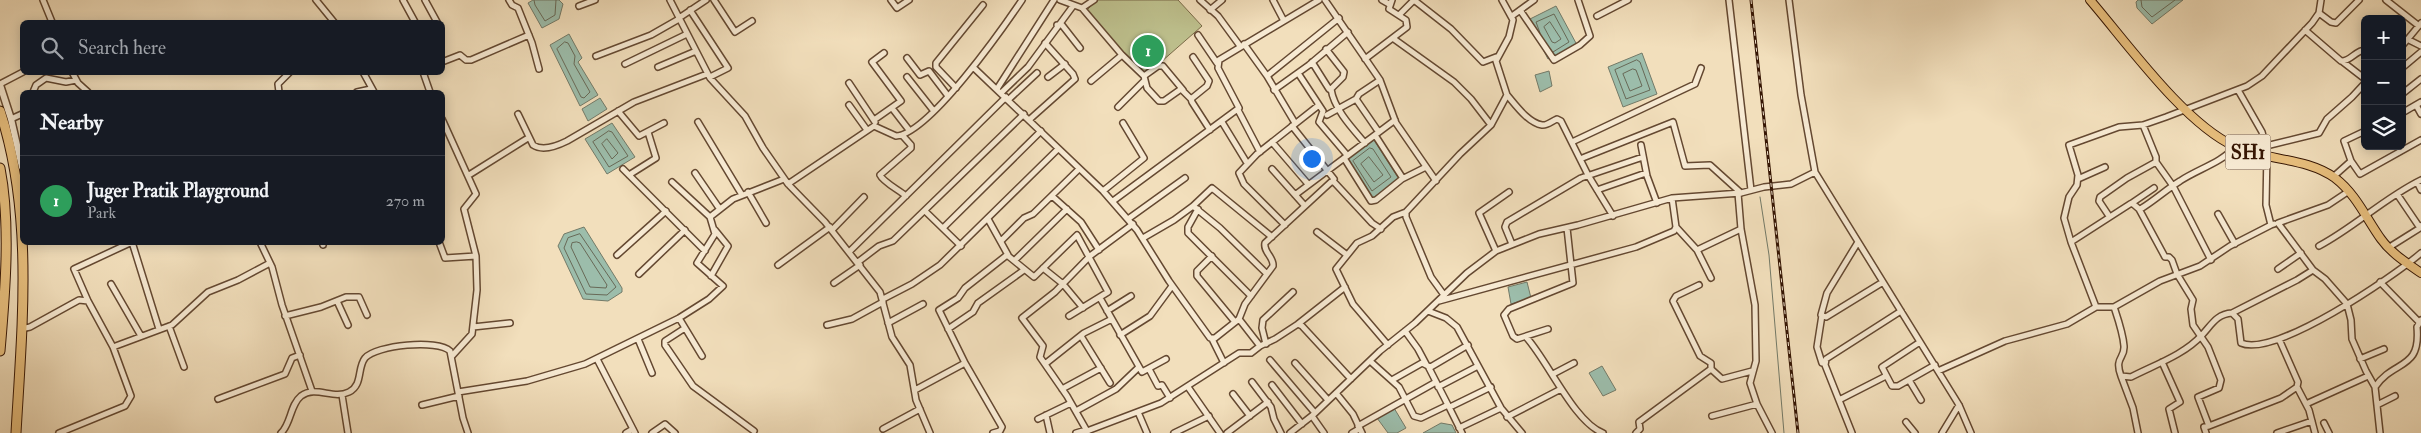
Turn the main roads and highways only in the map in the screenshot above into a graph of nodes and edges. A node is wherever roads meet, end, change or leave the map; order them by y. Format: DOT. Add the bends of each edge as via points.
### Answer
graph roads {
  1 [pos="2090,0"];
  2 [pos="0,112"];
  3 [pos="0,168"];
  4 [pos="20,195"];
  5 [pos="22,245"];
  6 [pos="2421,274"];
  7 [pos="0,351"];
  8 [pos="18,433"];
  1 -- 6 [label="main road, SH1" via="2186,110 2217,136 2235,147 2308,166 2333,177 2349,191 2388,248"];
  2 -- 4 [label="highway"];
  3 -- 7 [label="highway" via="5,300"];
  5 -- 8 [label="highway" via="23,329"];
}
